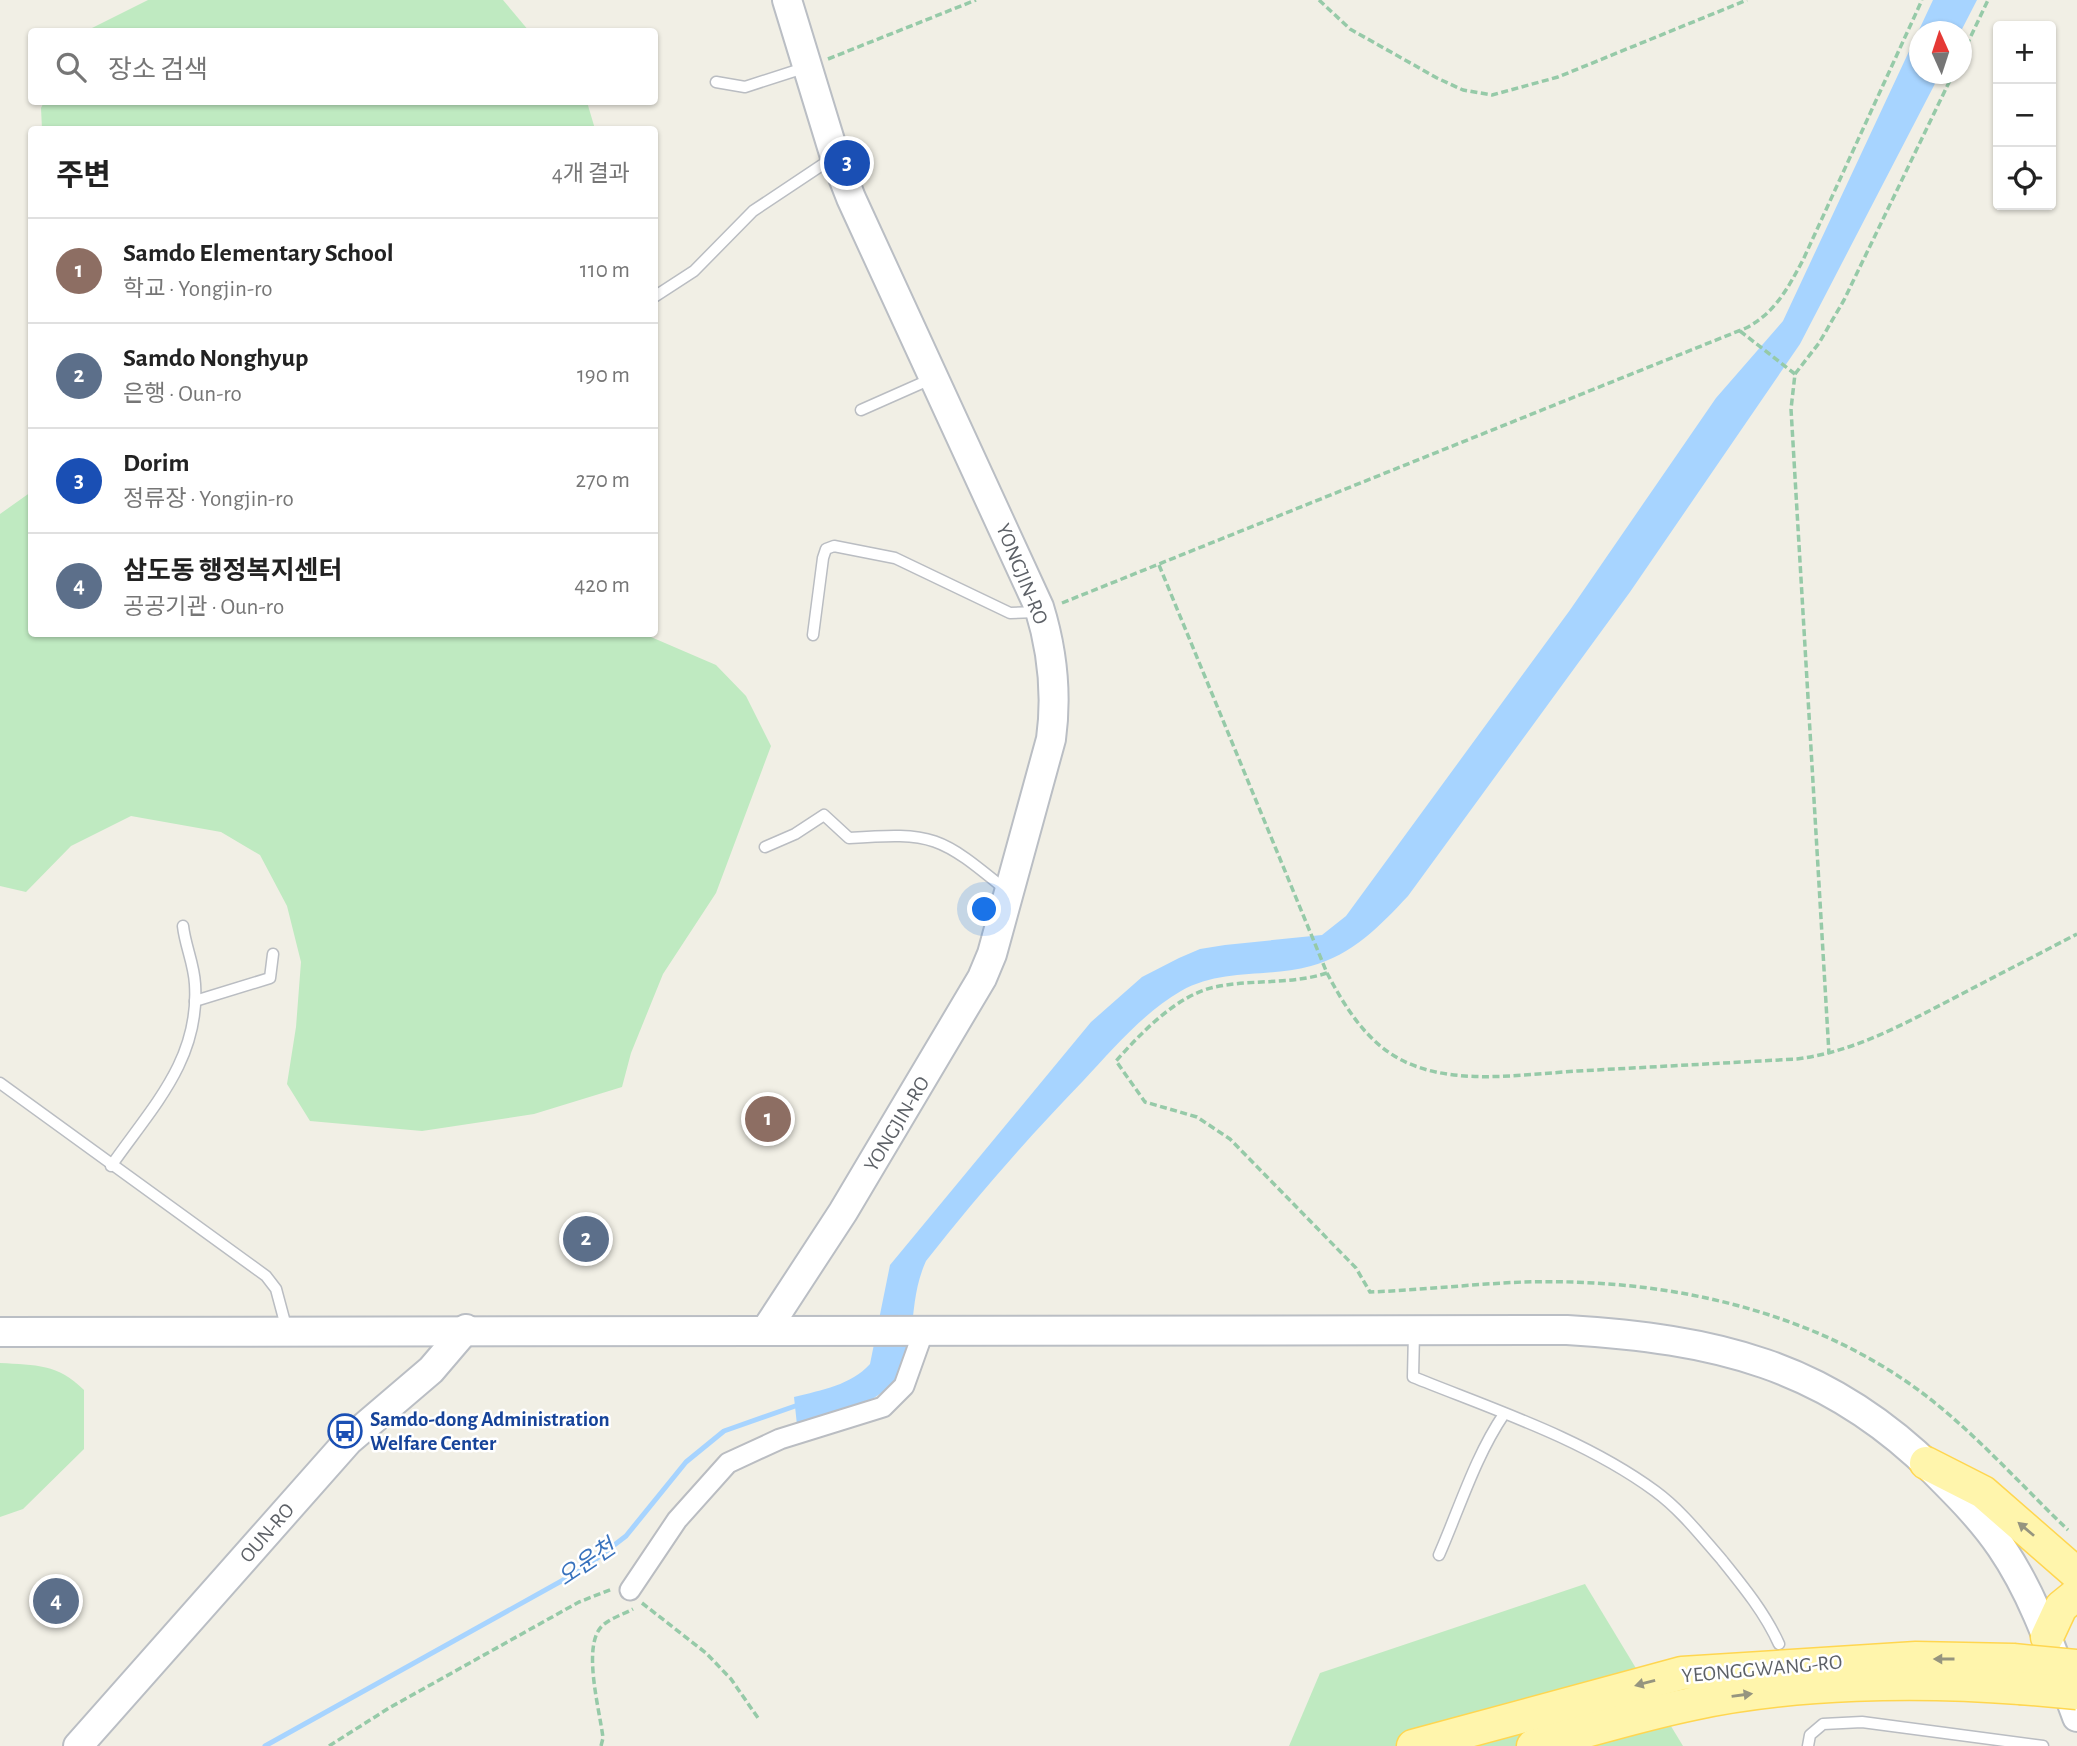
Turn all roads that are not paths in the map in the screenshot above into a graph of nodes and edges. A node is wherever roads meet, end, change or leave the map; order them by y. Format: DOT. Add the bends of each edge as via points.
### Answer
graph roads {
  1 [pos="787,0"];
  2 [pos="807,67"];
  3 [pos="716,82"];
  4 [pos="835,157"];
  5 [pos="658,294"];
  6 [pos="935,378"];
  7 [pos="861,410"];
  8 [pos="1041,612"];
  9 [pos="813,635"];
  10 [pos="765,847"];
  11 [pos="1009,892"];
  12 [pos="183,926"];
  13 [pos="273,954"];
  14 [pos="195,1002"];
  15 [pos="0,1083"];
  16 [pos="111,1166"];
  17 [pos="466,1329"];
  18 [pos="287,1330"];
  19 [pos="766,1330"];
  20 [pos="924,1330"];
  21 [pos="1415,1331"];
  22 [pos="0,1332"];
  23 [pos="1504,1414"];
  24 [pos="1926,1464"];
  25 [pos="1439,1555"];
  26 [pos="2077,1574"];
  27 [pos="2077,1594"];
  28 [pos="636,1597"];
  29 [pos="2047,1637"];
  30 [pos="1779,1644"];
  31 [pos="2077,1666"];
  32 [pos="2016,1674"];
  33 [pos="2077,1693"];
  34 [pos="2077,1717"];
  35 [pos="78,1746"];
  36 [pos="1413,1746"];
  37 [pos="1533,1746"];
  38 [pos="1808,1746"];
  39 [pos="2043,1746"];
  1 -- 2 [label="main road, YONGJIN-RO"];
  2 -- 3 [label="lane" via="745,87"];
  2 -- 4 [label="main road, YONGJIN-RO"];
  4 -- 5 [label="lane" via="752,211 694,271"];
  4 -- 6 [label="main road, YONGJIN-RO"];
  6 -- 7 [label="lane"];
  6 -- 8 [label="main road, YONGJIN-RO"];
  8 -- 9 [label="lane" via="1010,613 895,558 834,546 823,558"];
  8 -- 11 [label="main road, YONGJIN-RO" via="1050,654 1054,719"];
  10 -- 11 [label="lane" via="824,815 849,838 904,834 941,842"];
  11 -- 19 [label="main road, YONGJIN-RO" via="992,954 960,1020"];
  12 -- 14 [label="lane"];
  13 -- 14 [label="lane" via="270,978"];
  14 -- 16 [label="lane" via="184,1061"];
  15 -- 16 [label="lane"];
  16 -- 18 [label="lane" via="265,1276 276,1289"];
  17 -- 18 [label="main road"];
  17 -- 19 [label="main road"];
  17 -- 35 [label="main road, OUN-RO" via="431,1370 349,1440"];
  18 -- 22 [label="main road"];
  19 -- 20 [label="main road"];
  20 -- 21 [label="main road"];
  20 -- 28 [label="street" via="904,1386 883,1406 780,1439 728,1463 677,1520"];
  21 -- 23 [label="lane" via="1413,1377"];
  21 -- 24 [label="main road" via="1567,1330 1712,1346 1773,1365 1822,1387 1897,1436"];
  23 -- 25 [label="lane" via="1478,1459"];
  23 -- 30 [label="lane" via="1591,1453 1681,1512 1740,1581"];
  26 -- 24 [label="main road, one-way" via="1983,1492"];
  24 -- 29 [label="main road" via="1966,1503 2001,1547"];
  27 -- 29 [label="main road" via="2061,1607"];
  29 -- 34 [label="main road"];
  31 -- 32 [label="main road, YEONGGWANG-RO, bridge"];
  32 -- 33 [label="main road, YEONGGWANG-RO, bridge"];
  32 -- 36 [label="main road, YEONGGWANG-RO, one-way" via="1916,1658 1682,1674"];
  37 -- 32 [label="main road, YEONGGWANG-RO, one-way" via="1746,1694"];
  38 -- 39 [label="lane" via="1822,1724 1862,1721"];
}
